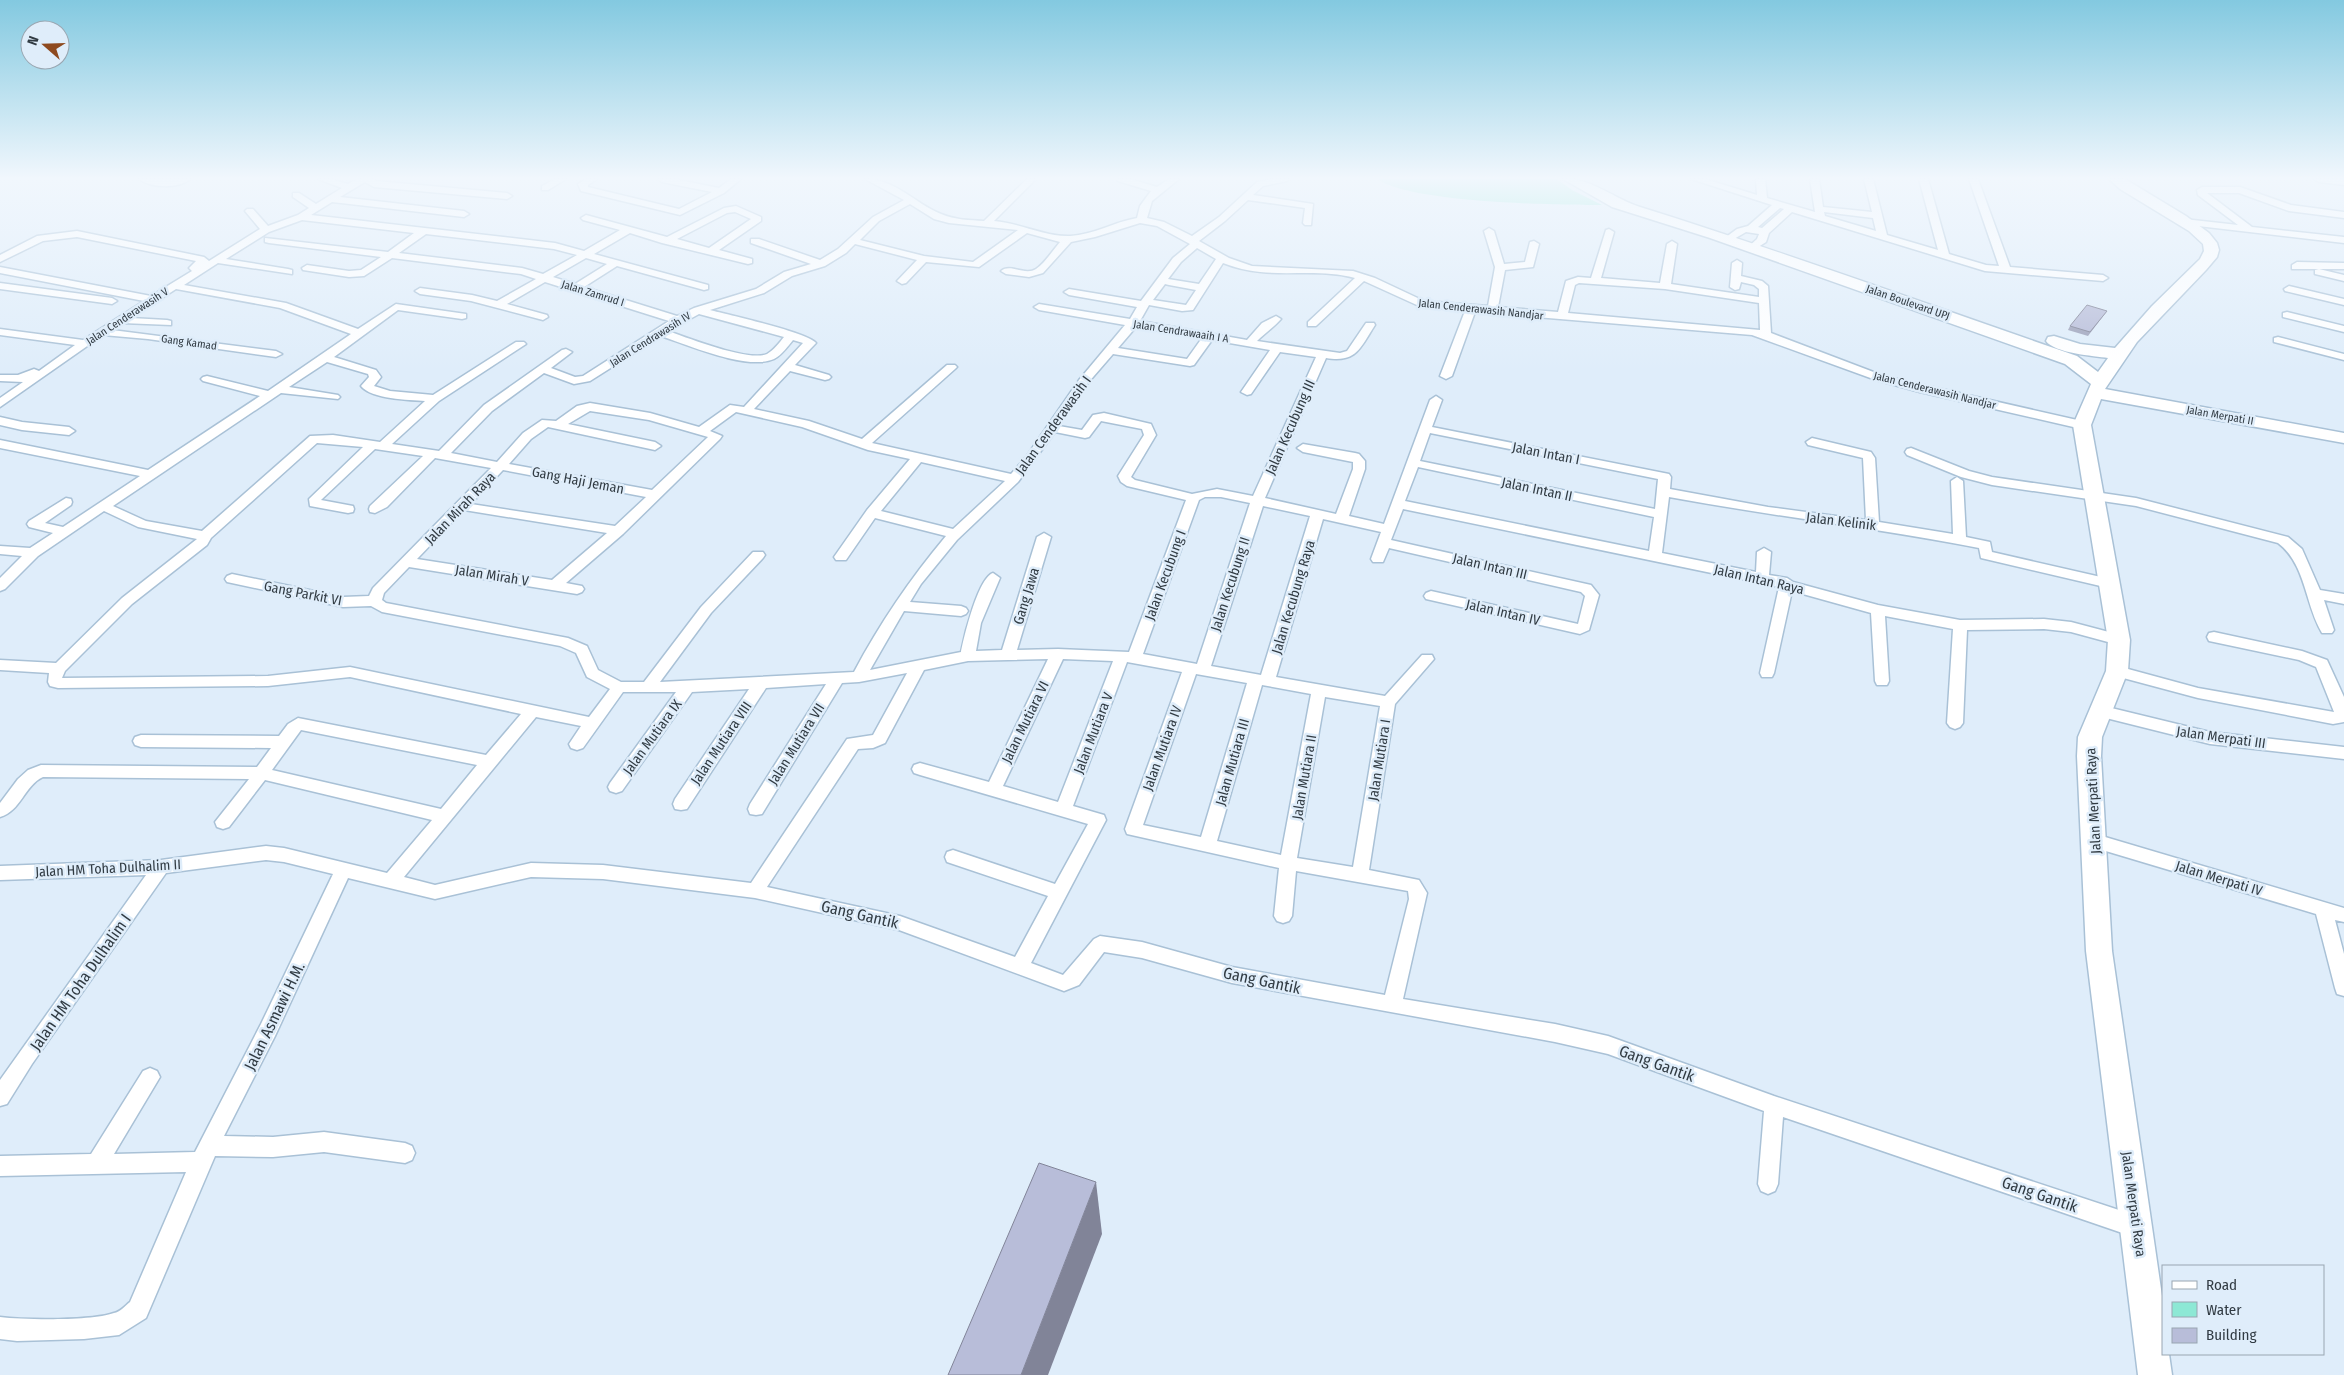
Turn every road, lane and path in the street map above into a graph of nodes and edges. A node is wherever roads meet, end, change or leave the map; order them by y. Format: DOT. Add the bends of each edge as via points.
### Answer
graph roads {
  1 [pos="30,243"];
  2 [pos="122,243"];
  3 [pos="251,243"];
  4 [pos="319,243"];
  5 [pos="408,243"];
  6 [pos="535,243"];
  7 [pos="604,243"];
  8 [pos="676,243"];
  9 [pos="724,243"];
  10 [pos="761,243"];
  11 [pos="851,243"];
  12 [pos="862,243"];
  13 [pos="1007,243"];
  14 [pos="1064,243"];
  15 [pos="1193,243"];
  16 [pos="1196,243"];
  17 [pos="1493,243"];
  18 [pos="1606,243"];
  19 [pos="1768,243"];
  20 [pos="1905,243"];
  21 [pos="1941,243"];
  22 [pos="1996,243"];
  23 [pos="2210,243"];
  24 [pos="1534,244"];
  25 [pos="1672,244"];
  26 [pos="711,251"];
  27 [pos="586,253"];
  28 [pos="393,255"];
  29 [pos="1944,255"];
  30 [pos="0,259"];
  31 [pos="924,259"];
  32 [pos="1222,259"];
  33 [pos="216,260"];
  34 [pos="748,261"];
  35 [pos="617,262"];
  36 [pos="1737,263"];
  37 [pos="821,264"];
  38 [pos="2344,266"];
  39 [pos="1500,267"];
  40 [pos="306,268"];
  41 [pos="2005,268"];
  42 [pos="0,270"];
  43 [pos="1006,271"];
  44 [pos="288,272"];
  45 [pos="1362,277"];
  46 [pos="544,278"];
  47 [pos="1736,278"];
  48 [pos="2104,278"];
  49 [pos="2344,278"];
  50 [pos="902,281"];
  51 [pos="1595,281"];
  52 [pos="63,282"];
  53 [pos="1169,282"];
  54 [pos="0,286"];
  55 [pos="174,286"];
  56 [pos="1665,286"];
  57 [pos="704,287"];
  58 [pos="576,288"];
  59 [pos="1203,288"];
  60 [pos="2289,289"];
  61 [pos="47,291"];
  62 [pos="420,291"];
  63 [pos="114,292"];
  64 [pos="1070,292"];
  65 [pos="1734,296"];
  66 [pos="103,299"];
  67 [pos="144,301"];
  68 [pos="1764,301"];
  69 [pos="2344,302"];
  70 [pos="1149,304"];
  71 [pos="498,305"];
  72 [pos="1039,307"];
  73 [pos="1471,309"];
  74 [pos="698,310"];
  75 [pos="1492,311"];
  76 [pos="2286,315"];
  77 [pos="462,316"];
  78 [pos="543,317"];
  79 [pos="1562,317"];
  80 [pos="1276,319"];
  81 [pos="119,320"];
  82 [pos="678,320"];
  83 [pos="167,323"];
  84 [pos="1133,323"];
  85 [pos="1312,324"];
  86 [pos="1370,325"];
  87 [pos="2344,329"];
  88 [pos="0,332"];
  89 [pos="101,332"];
  90 [pos="661,332"];
  91 [pos="358,333"];
  92 [pos="1766,335"];
  93 [pos="792,336"];
  94 [pos="1206,340"];
  95 [pos="2278,340"];
  96 [pos="79,342"];
  97 [pos="1250,343"];
  98 [pos="520,344"];
  99 [pos="1277,348"];
  100 [pos="1110,350"];
  101 [pos="566,352"];
  102 [pos="276,354"];
  103 [pos="2074,354"];
  104 [pos="2119,354"];
  105 [pos="1322,355"];
  106 [pos="2297,355"];
  107 [pos="2344,357"];
  108 [pos="325,358"];
  109 [pos="789,367"];
  110 [pos="2344,367"];
  111 [pos="951,368"];
  112 [pos="544,369"];
  113 [pos="825,376"];
  114 [pos="1446,376"];
  115 [pos="0,378"];
  116 [pos="207,379"];
  117 [pos="2098,388"];
  118 [pos="274,392"];
  119 [pos="1247,392"];
  120 [pos="334,398"];
  121 [pos="435,399"];
  122 [pos="1436,400"];
  123 [pos="0,403"];
  124 [pos="746,411"];
  125 [pos="0,421"];
  126 [pos="2082,425"];
  127 [pos="557,426"];
  128 [pos="1050,428"];
  129 [pos="1426,429"];
  130 [pos="69,431"];
  131 [pos="702,431"];
  132 [pos="2344,438"];
  133 [pos="1812,442"];
  134 [pos="0,444"];
  135 [pos="864,444"];
  136 [pos="377,446"];
  137 [pos="655,446"];
  138 [pos="1303,448"];
  139 [pos="1911,452"];
  140 [pos="438,454"];
  141 [pos="919,457"];
  142 [pos="1414,463"];
  143 [pos="501,465"];
  144 [pos="149,474"];
  145 [pos="1014,479"];
  146 [pos="1957,481"];
  147 [pos="1663,492"];
  148 [pos="656,495"];
  149 [pos="2094,495"];
  150 [pos="1196,497"];
  151 [pos="1258,500"];
  152 [pos="66,502"];
  153 [pos="1398,504"];
  154 [pos="103,506"];
  155 [pos="461,506"];
  156 [pos="348,509"];
  157 [pos="376,509"];
  158 [pos="872,513"];
  159 [pos="1318,513"];
  160 [pos="1661,514"];
  161 [pos="1342,519"];
  162 [pos="1872,525"];
  163 [pos="1389,529"];
  164 [pos="618,531"];
  165 [pos="65,532"];
  166 [pos="954,534"];
  167 [pos="205,536"];
  168 [pos="1044,537"];
  169 [pos="1960,540"];
  170 [pos="1384,543"];
  171 [pos="0,550"];
  172 [pos="1764,552"];
  173 [pos="33,553"];
  174 [pos="758,555"];
  175 [pos="841,557"];
  176 [pos="1655,557"];
  177 [pos="1378,559"];
  178 [pos="407,562"];
  179 [pos="993,578"];
  180 [pos="1762,578"];
  181 [pos="232,579"];
  182 [pos="1787,583"];
  183 [pos="2109,583"];
  184 [pos="555,585"];
  185 [pos="0,586"];
  186 [pos="577,589"];
  187 [pos="2315,594"];
  188 [pos="376,596"];
  189 [pos="1430,596"];
  190 [pos="2344,599"];
  191 [pos="900,606"];
  192 [pos="1878,610"];
  193 [pos="961,611"];
  194 [pos="1960,625"];
  195 [pos="1575,629"];
  196 [pos="2327,630"];
  197 [pos="2214,637"];
  198 [pos="2119,640"];
  199 [pos="1058,654"];
  200 [pos="1008,655"];
  201 [pos="968,656"];
  202 [pos="1129,657"];
  203 [pos="1427,659"];
  204 [pos="0,665"];
  205 [pos="919,665"];
  206 [pos="60,668"];
  207 [pos="1197,668"];
  208 [pos="2117,672"];
  209 [pos="1767,673"];
  210 [pos="859,677"];
  211 [pos="837,679"];
  212 [pos="1262,680"];
  213 [pos="1882,681"];
  214 [pos="762,683"];
  215 [pos="619,687"];
  216 [pos="648,687"];
  217 [pos="688,687"];
  218 [pos="1319,690"];
  219 [pos="2340,693"];
  220 [pos="1388,702"];
  221 [pos="532,711"];
  222 [pos="2099,711"];
  223 [pos="1954,722"];
  224 [pos="592,723"];
  225 [pos="141,742"];
  226 [pos="283,742"];
  227 [pos="577,744"];
  228 [pos="2344,753"];
  229 [pos="490,762"];
  230 [pos="920,769"];
  231 [pos="260,773"];
  232 [pos="616,787"];
  233 [pos="993,790"];
  234 [pos="681,804"];
  235 [pos="756,809"];
  236 [pos="0,810"];
  237 [pos="1063,810"];
  238 [pos="444,816"];
  239 [pos="223,822"];
  240 [pos="2095,841"];
  241 [pos="1207,846"];
  242 [pos="953,857"];
  243 [pos="1288,863"];
  244 [pos="161,868"];
  245 [pos="344,869"];
  246 [pos="0,873"];
  247 [pos="1360,875"];
  248 [pos="391,880"];
  249 [pos="755,891"];
  250 [pos="1059,893"];
  251 [pos="2323,909"];
  252 [pos="2344,915"];
  253 [pos="1283,916"];
  254 [pos="1020,965"];
  255 [pos="2344,988"];
  256 [pos="1392,1005"];
  257 [pos="150,1077"];
  258 [pos="0,1097"];
  259 [pos="1774,1105"];
  260 [pos="405,1153"];
  261 [pos="205,1154"];
  262 [pos="96,1164"];
  263 [pos="0,1166"];
  264 [pos="1768,1184"];
  265 [pos="2137,1227"];
  266 [pos="0,1328"];
  267 [pos="2155,1375"];
  1 -- 30 [label="street"];
  2 -- 67 [label="street" via="204,260"];
  3 -- 33 [label="street, Jalan Cenderawasih V"];
  4 -- 28 [label="street, Jalan Zamrud I"];
  5 -- 28 [label="street"];
  6 -- 27 [label="street"];
  7 -- 27 [label="street"];
  8 -- 26 [label="street"];
  9 -- 26 [label="street"];
  10 -- 37 [label="street"];
  11 -- 37 [label="street, Jalan Cendrawasih IV"];
  12 -- 31 [label="street"];
  13 -- 31 [label="street" via="981,262 967,265"];
  14 -- 43 [label="street" via="1039,271 1029,274"];
  15 -- 70 [label="street, Jalan Cenderawasih I"];
  16 -- 32 [label="street, Jalan Cenderawasih Nandjar"];
  17 -- 39 [label="street"];
  18 -- 51 [label="street"];
  19 -- 103 [label="main road, Jalan Boulevard UPJ"];
  20 -- 29 [label="street"];
  21 -- 29 [label="street"];
  22 -- 41 [label="street"];
  23 -- 104 [label="main road" via="2210,255"];
  24 -- 39 [label="street" via="1529,265"];
  25 -- 56 [label="street"];
  26 -- 34 [label="street"];
  27 -- 35 [label="street"];
  27 -- 46 [label="street"];
  28 -- 40 [label="street" via="369,272 360,274"];
  28 -- 46 [label="street, Jalan Zamrud I" via="502,267"];
  29 -- 41 [label="street" via="1985,268"];
  31 -- 50 [label="street"];
  32 -- 45 [label="street, Jalan Cenderawasih Nandjar" via="1251,270 1333,271"];
  32 -- 59 [label="street"];
  33 -- 44 [label="street"];
  33 -- 55 [label="street, Jalan Cenderawasih V"];
  35 -- 57 [label="street"];
  35 -- 58 [label="street"];
  36 -- 47 [label="street"];
  37 -- 74 [label="street, Jalan Cendrawasih IV" via="788,274 751,294"];
  38 -- 49 [label="street" via="2295,266"];
  39 -- 75 [label="street"];
  41 -- 48 [label="street"];
  42 -- 52 [label="street"];
  45 -- 73 [label="street, Jalan Cenderawasih Nandjar" via="1411,302"];
  45 -- 85 [label="street"];
  46 -- 58 [label="street, Jalan Zamrud I"];
  46 -- 71 [label="street"];
  47 -- 65 [label="street"];
  47 -- 68 [label="street" via="1763,286"];
  51 -- 56 [label="street"];
  51 -- 79 [label="street" via="1578,280 1570,284"];
  52 -- 61 [label="street"];
  52 -- 63 [label="street"];
  53 -- 59 [label="street"];
  54 -- 61 [label="street"];
  55 -- 67 [label="street, Jalan Cenderawasih V"];
  55 -- 91 [label="street" via="282,305"];
  56 -- 65 [label="street"];
  58 -- 82 [label="street, Jalan Zamrud I"];
  59 -- 70 [label="street" via="1188,308"];
  60 -- 69 [label="street"];
  61 -- 66 [label="street"];
  62 -- 71 [label="street"];
  63 -- 66 [label="street"];
  63 -- 67 [label="street"];
  64 -- 70 [label="street"];
  65 -- 68 [label="street"];
  66 -- 67 [label="street"];
  67 -- 81 [label="street, Jalan Cenderawasih V"];
  67 -- 96 [label="street"];
  68 -- 92 [label="street"];
  70 -- 84 [label="street, Jalan Cenderawasih I"];
  71 -- 78 [label="street"];
  72 -- 84 [label="street, Jalan Cendrawaaih I A"];
  73 -- 75 [label="street, Jalan Cenderawasih Nandjar"];
  73 -- 114 [label="street"];
  74 -- 82 [label="street, Jalan Cendrawasih IV"];
  74 -- 93 [label="street"];
  75 -- 79 [label="street, Jalan Cenderawasih Nandjar"];
  76 -- 87 [label="street"];
  77 -- 91 [label="street" via="396,307"];
  79 -- 92 [label="street, Jalan Cenderawasih Nandjar" via="1717,328"];
  80 -- 97 [label="street"];
  81 -- 83 [label="street"];
  81 -- 89 [label="street, Jalan Cenderawasih V"];
  82 -- 90 [label="street, Jalan Cendrawasih IV"];
  84 -- 97 [label="street, Jalan Cendrawaaih I A"];
  84 -- 100 [label="street, Jalan Cenderawasih I"];
  86 -- 105 [label="street, Jalan Cendrawaaih I A" via="1348,355"];
  88 -- 96 [label="street"];
  89 -- 102 [label="street, Gang Kamad"];
  89 -- 123 [label="street, Jalan Cenderawasih V"];
  90 -- 93 [label="street" via="739,357 762,359 771,357"];
  90 -- 112 [label="street, Jalan Cendrawasih IV" via="586,379 574,381"];
  91 -- 108 [label="street"];
  92 -- 126 [label="street, Jalan Cenderawasih Nandjar" via="1920,389"];
  93 -- 109 [label="street" via="810,343"];
  94 -- 100 [label="street" via="1190,363"];
  95 -- 107 [label="street"];
  96 -- 115 [label="street" via="24,378"];
  97 -- 99 [label="street, Jalan Cendrawaaih I A"];
  98 -- 121 [label="street"];
  99 -- 105 [label="street, Jalan Cendrawaaih I A"];
  99 -- 119 [label="street"];
  100 -- 128 [label="street, Jalan Cenderawasih I" via="1082,382"];
  101 -- 112 [label="street"];
  103 -- 104 [label="main road, Jalan Boulevard UPJ"];
  103 -- 117 [label="main road, Jalan Boulevard UPJ"];
  104 -- 117 [label="main road"];
  105 -- 151 [label="street, Jalan Kecubung III"];
  106 -- 110 [label="street"];
  108 -- 118 [label="street"];
  108 -- 121 [label="street" via="372,372 375,377 367,386 389,394"];
  109 -- 113 [label="street"];
  109 -- 124 [label="street"];
  111 -- 135 [label="street"];
  112 -- 140 [label="street" via="488,408"];
  116 -- 118 [label="street"];
  117 -- 126 [label="main road"];
  117 -- 132 [label="main road, Jalan Merpati II"];
  118 -- 120 [label="street"];
  118 -- 144 [label="street"];
  121 -- 136 [label="street"];
  122 -- 129 [label="street"];
  124 -- 131 [label="street" via="732,408"];
  124 -- 135 [label="street" via="805,424"];
  125 -- 130 [label="street"];
  126 -- 149 [label="main road, Jalan Merpati Raya"];
  127 -- 131 [label="street" via="587,406 650,417"];
  127 -- 137 [label="street"];
  127 -- 143 [label="street, Jalan Mirah Raya" via="541,424"];
  128 -- 145 [label="street, Jalan Cenderawasih I"];
  128 -- 150 [label="street" via="1085,434 1097,418 1104,416 1143,425 1150,435 1125,479"];
  129 -- 142 [label="street"];
  129 -- 147 [label="street, Jalan Intan I" via="1665,477"];
  131 -- 148 [label="street" via="716,436"];
  133 -- 162 [label="street" via="1867,455"];
  134 -- 144 [label="street"];
  135 -- 141 [label="street"];
  136 -- 140 [label="street, Gang Haji Jeman"];
  136 -- 156 [label="street" via="315,499 315,503"];
  136 -- 167 [label="street, Gang Haji Jeman" via="333,439 311,440"];
  138 -- 161 [label="street" via="1355,457 1359,461 1359,470"];
  139 -- 149 [label="street" via="1965,474"];
  140 -- 143 [label="street, Gang Haji Jeman"];
  140 -- 157 [label="street"];
  141 -- 145 [label="street"];
  141 -- 158 [label="street"];
  142 -- 153 [label="street"];
  142 -- 160 [label="street, Jalan Intan II"];
  143 -- 148 [label="street, Gang Haji Jeman"];
  143 -- 155 [label="street, Jalan Mirah Raya"];
  144 -- 154 [label="street"];
  145 -- 166 [label="street, Jalan Cenderawasih I"];
  146 -- 169 [label="street"];
  147 -- 160 [label="street"];
  147 -- 162 [label="street, Jalan Kelinik"];
  148 -- 164 [label="street"];
  149 -- 183 [label="main road, Jalan Merpati Raya"];
  149 -- 187 [label="street" via="2136,502 2283,540 2295,549"];
  150 -- 151 [label="street" via="1211,492"];
  150 -- 202 [label="street, Jalan Kecubung I"];
  151 -- 159 [label="street"];
  151 -- 207 [label="street, Jalan Kecubung II"];
  152 -- 165 [label="street" via="34,524"];
  153 -- 163 [label="street"];
  153 -- 176 [label="street, Jalan Intan Raya"];
  154 -- 165 [label="street"];
  154 -- 167 [label="street" via="143,524"];
  155 -- 164 [label="street"];
  155 -- 178 [label="street, Jalan Mirah Raya"];
  158 -- 166 [label="street"];
  158 -- 175 [label="street"];
  159 -- 161 [label="street"];
  159 -- 212 [label="street, Jalan Kecubung Raya"];
  160 -- 176 [label="street"];
  161 -- 163 [label="street"];
  162 -- 169 [label="street, Jalan Kelinik"];
  163 -- 170 [label="street"];
  164 -- 184 [label="street"];
  165 -- 173 [label="street"];
  166 -- 191 [label="street, Jalan Cenderawasih I"];
  167 -- 206 [label="street, Gang Haji Jeman" via="202,542 127,601"];
  168 -- 200 [label="street, Gang Jawa"];
  169 -- 183 [label="street, Jalan Kelinik" via="1985,545 1986,555"];
  170 -- 177 [label="street"];
  170 -- 195 [label="street, Jalan Intan III" via="1586,588 1592,595 1584,627"];
  171 -- 173 [label="street"];
  172 -- 180 [label="street"];
  173 -- 185 [label="street"];
  174 -- 216 [label="street" via="706,610"];
  176 -- 180 [label="street, Jalan Intan Raya"];
  178 -- 184 [label="street, Jalan Mirah V"];
  178 -- 188 [label="street, Jalan Mirah Raya"];
  179 -- 201 [label="street" via="974,623"];
  180 -- 182 [label="street, Jalan Intan Raya"];
  181 -- 188 [label="street, Gang Parkit VI" via="343,602"];
  182 -- 192 [label="street, Jalan Intan Raya"];
  182 -- 209 [label="street"];
  183 -- 198 [label="main road, Jalan Merpati Raya"];
  184 -- 186 [label="street, Jalan Mirah V"];
  187 -- 190 [label="street"];
  187 -- 196 [label="street"];
  188 -- 215 [label="street" via="382,606 563,642 582,650 592,673"];
  189 -- 195 [label="street, Jalan Intan IV"];
  191 -- 193 [label="street"];
  191 -- 210 [label="street, Jalan Cenderawasih I"];
  192 -- 194 [label="street, Jalan Intan Raya"];
  192 -- 213 [label="street"];
  194 -- 198 [label="street, Jalan Intan Raya" via="2044,624"];
  194 -- 223 [label="street"];
  197 -- 219 [label="street" via="2314,660 2325,668"];
  198 -- 208 [label="main road, Jalan Merpati Raya"];
  199 -- 200 [label="street"];
  199 -- 202 [label="street"];
  199 -- 233 [label="street, Jalan Mutiara VI"];
  200 -- 201 [label="street"];
  201 -- 205 [label="street"];
  202 -- 207 [label="street"];
  202 -- 237 [label="street, Jalan Mutiara V"];
  203 -- 220 [label="street, Jalan Mutiara I"];
  204 -- 206 [label="street"];
  205 -- 210 [label="street"];
  205 -- 249 [label="street" via="879,739 853,743"];
  206 -- 221 [label="street" via="54,676 58,684 268,681 350,672"];
  207 -- 212 [label="street"];
  207 -- 241 [label="street, Jalan Mutiara IV" via="1133,829"];
  208 -- 219 [label="street" via="2198,693 2333,718 2344,713"];
  208 -- 222 [label="main road, Jalan Merpati Raya"];
  210 -- 211 [label="street"];
  211 -- 214 [label="street"];
  211 -- 235 [label="street, Jalan Mutiara VII"];
  212 -- 218 [label="street"];
  212 -- 241 [label="street, Jalan Mutiara III"];
  214 -- 217 [label="street"];
  214 -- 234 [label="street, Jalan Mutiara VIII"];
  215 -- 216 [label="street"];
  215 -- 224 [label="street"];
  216 -- 217 [label="street"];
  217 -- 232 [label="street, Jalan Mutiara IX"];
  218 -- 220 [label="street"];
  218 -- 243 [label="street, Jalan Mutiara II"];
  220 -- 247 [label="street, Jalan Mutiara I"];
  221 -- 224 [label="street"];
  221 -- 229 [label="street"];
  222 -- 228 [label="street, Jalan Merpati III" via="2183,733"];
  222 -- 240 [label="main road, Jalan Merpati Raya" via="2090,738 2089,756"];
  224 -- 227 [label="street"];
  225 -- 226 [label="street"];
  226 -- 229 [label="street" via="293,728 302,724"];
  226 -- 231 [label="street"];
  229 -- 238 [label="street"];
  230 -- 233 [label="street"];
  231 -- 236 [label="street" via="41,771 26,780 13,801"];
  231 -- 238 [label="street"];
  231 -- 239 [label="street"];
  233 -- 237 [label="street"];
  237 -- 250 [label="street" via="1098,820"];
  238 -- 248 [label="street"];
  240 -- 251 [label="street, Jalan Merpati IV"];
  240 -- 265 [label="main road, Jalan Merpati Raya" via="2100,951"];
  241 -- 243 [label="street"];
  242 -- 250 [label="street"];
  243 -- 247 [label="street"];
  243 -- 253 [label="street, Jalan Mutiara II"];
  244 -- 245 [label="street, Jalan HM Toha Dulhalim II" via="266,854"];
  244 -- 246 [label="street, Jalan HM Toha Dulhalim II"];
  244 -- 258 [label="street, Jalan HM Toha Dulhalim I"];
  245 -- 248 [label="street, Gang Gantik"];
  245 -- 261 [label="street, Jalan Asmawi H.M."];
  247 -- 256 [label="street" via="1413,885 1418,893"];
  248 -- 249 [label="street, Gang Gantik" via="435,892 531,870 549,870 603,872"];
  249 -- 254 [label="street, Gang Gantik" via="900,923"];
  250 -- 254 [label="street"];
  251 -- 252 [label="street, Jalan Merpati IV"];
  251 -- 255 [label="street"];
  254 -- 256 [label="street, Gang Gantik" via="1068,982 1098,946 1104,944 1142,950 1232,975"];
  256 -- 259 [label="street, Gang Gantik" via="1608,1045"];
  257 -- 262 [label="street"];
  259 -- 264 [label="street"];
  259 -- 265 [label="street, Gang Gantik"];
  260 -- 261 [label="street" via="324,1142"];
  261 -- 262 [label="street"];
  261 -- 266 [label="street, Jalan Asmawi H.M." via="144,1300 130,1318 120,1324 84,1328"];
  262 -- 263 [label="street"];
  265 -- 267 [label="main road, Jalan Merpati Raya"];
}
